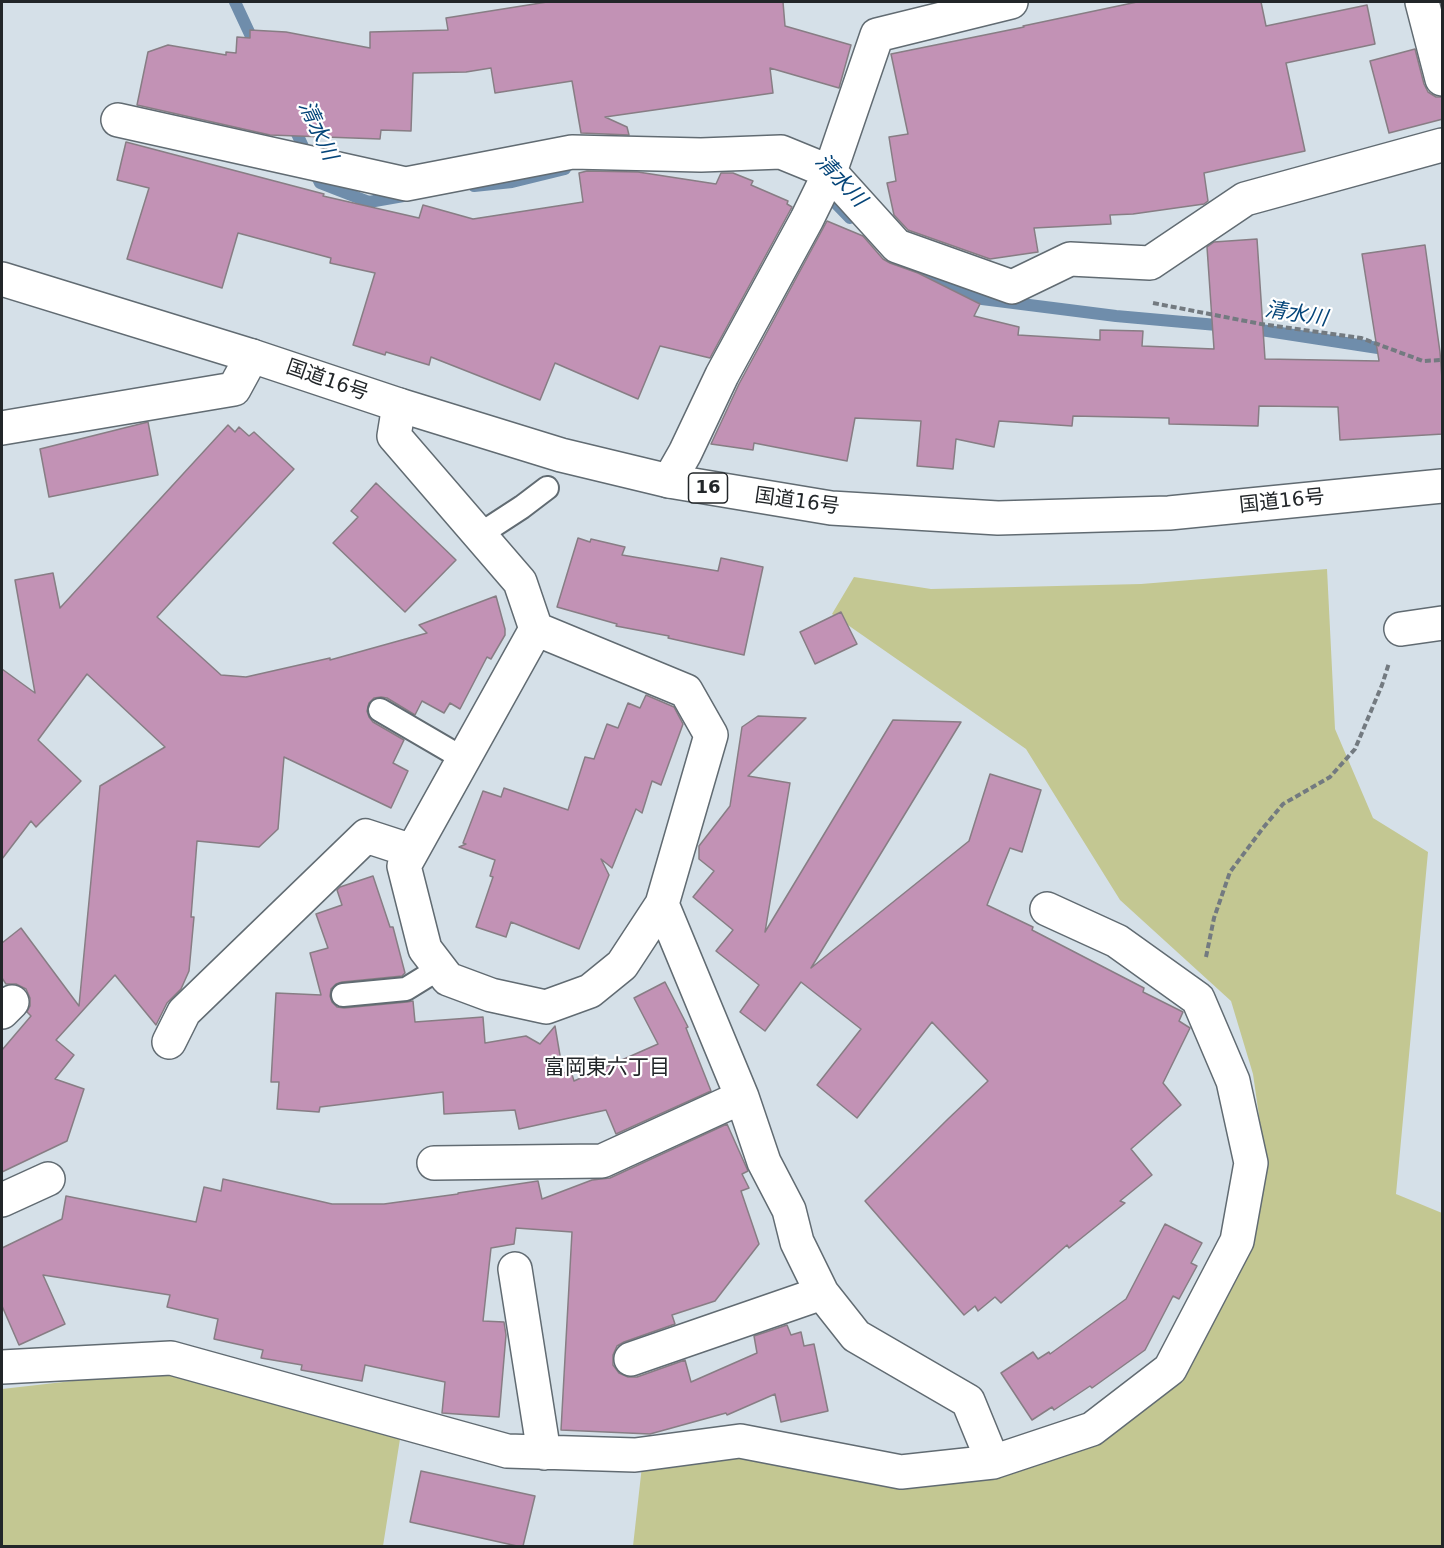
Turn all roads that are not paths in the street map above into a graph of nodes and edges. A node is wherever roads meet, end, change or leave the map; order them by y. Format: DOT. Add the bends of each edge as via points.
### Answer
graph roads {
  1 [pos="1011,2"];
  2 [pos="1422,2"];
  3 [pos="1443,79"];
  4 [pos="118,120"];
  5 [pos="1443,145"];
  6 [pos="830,172"];
  7 [pos="2,279"];
  8 [pos="252,356"];
  9 [pos="399,405"];
  10 [pos="2,428"];
  11 [pos="669,482"];
  12 [pos="1443,486"];
  13 [pos="547,488"];
  14 [pos="479,535"];
  15 [pos="1443,623"];
  16 [pos="536,629"];
  17 [pos="1401,629"];
  18 [pos="380,710"];
  19 [pos="464,759"];
  20 [pos="412,851"];
  21 [pos="662,904"];
  22 [pos="1047,909"];
  23 [pos="440,968"];
  24 [pos="343,995"];
  25 [pos="169,1042"];
  26 [pos="742,1097"];
  27 [pos="434,1163"];
  28 [pos="48,1179"];
  29 [pos="2,1200"];
  30 [pos="515,1269"];
  31 [pos="822,1293"];
  32 [pos="631,1359"];
  33 [pos="2,1366"];
  34 [pos="544,1453"];
  35 [pos="993,1462"];
  1 -- 6 [label="main road" via="877,35"];
  2 -- 3 [label="main road"];
  4 -- 6 [label="main road" via="406,184 572,152 782,152"];
  5 -- 6 [label="main road" via="1245,199 1150,263 1070,259 1012,287 897,246"];
  6 -- 11 [label="main road"];
  7 -- 8 [label="main road, 国道16号 / 16"];
  8 -- 9 [label="main road, 国道16号 / 16"];
  8 -- 10 [label="main road" via="234,389"];
  9 -- 11 [label="main road, 国道16号 / 16" via="561,455"];
  9 -- 14 [label="main road" via="394,436"];
  11 -- 12 [label="main road, 国道16号 / 16" via="831,508 998,518 1169,513"];
  13 -- 14 [label="lane"];
  14 -- 16 [label="main road" via="520,582"];
  15 -- 17 [label="main road"];
  16 -- 19 [label="main road"];
  16 -- 21 [label="main road" via="686,690 711,735"];
  18 -- 19 [label="lane"];
  19 -- 20 [label="main road"];
  20 -- 23 [label="main road" via="404,866 425,949"];
  20 -- 25 [label="main road" via="366,836 184,1012"];
  21 -- 23 [label="main road" via="622,964 590,991 546,1007 491,995 448,979"];
  21 -- 26 [label="main road"];
  22 -- 35 [label="main road" via="1117,941 1198,999 1233,1081 1251,1163 1238,1241 1170,1369 1092,1429"];
  23 -- 24 [label="lane" via="406,989"];
  26 -- 27 [label="main road" via="602,1161"];
  26 -- 31 [label="main road" via="764,1162 789,1210 797,1242"];
  28 -- 29 [label="main road"];
  30 -- 34 [label="main road"];
  31 -- 32 [label="main road"];
  31 -- 35 [label="main road" via="856,1336 968,1401"];
  33 -- 34 [label="main road" via="171,1358 507,1451"];
  34 -- 35 [label="main road" via="635,1455 740,1441 901,1472"];
}
